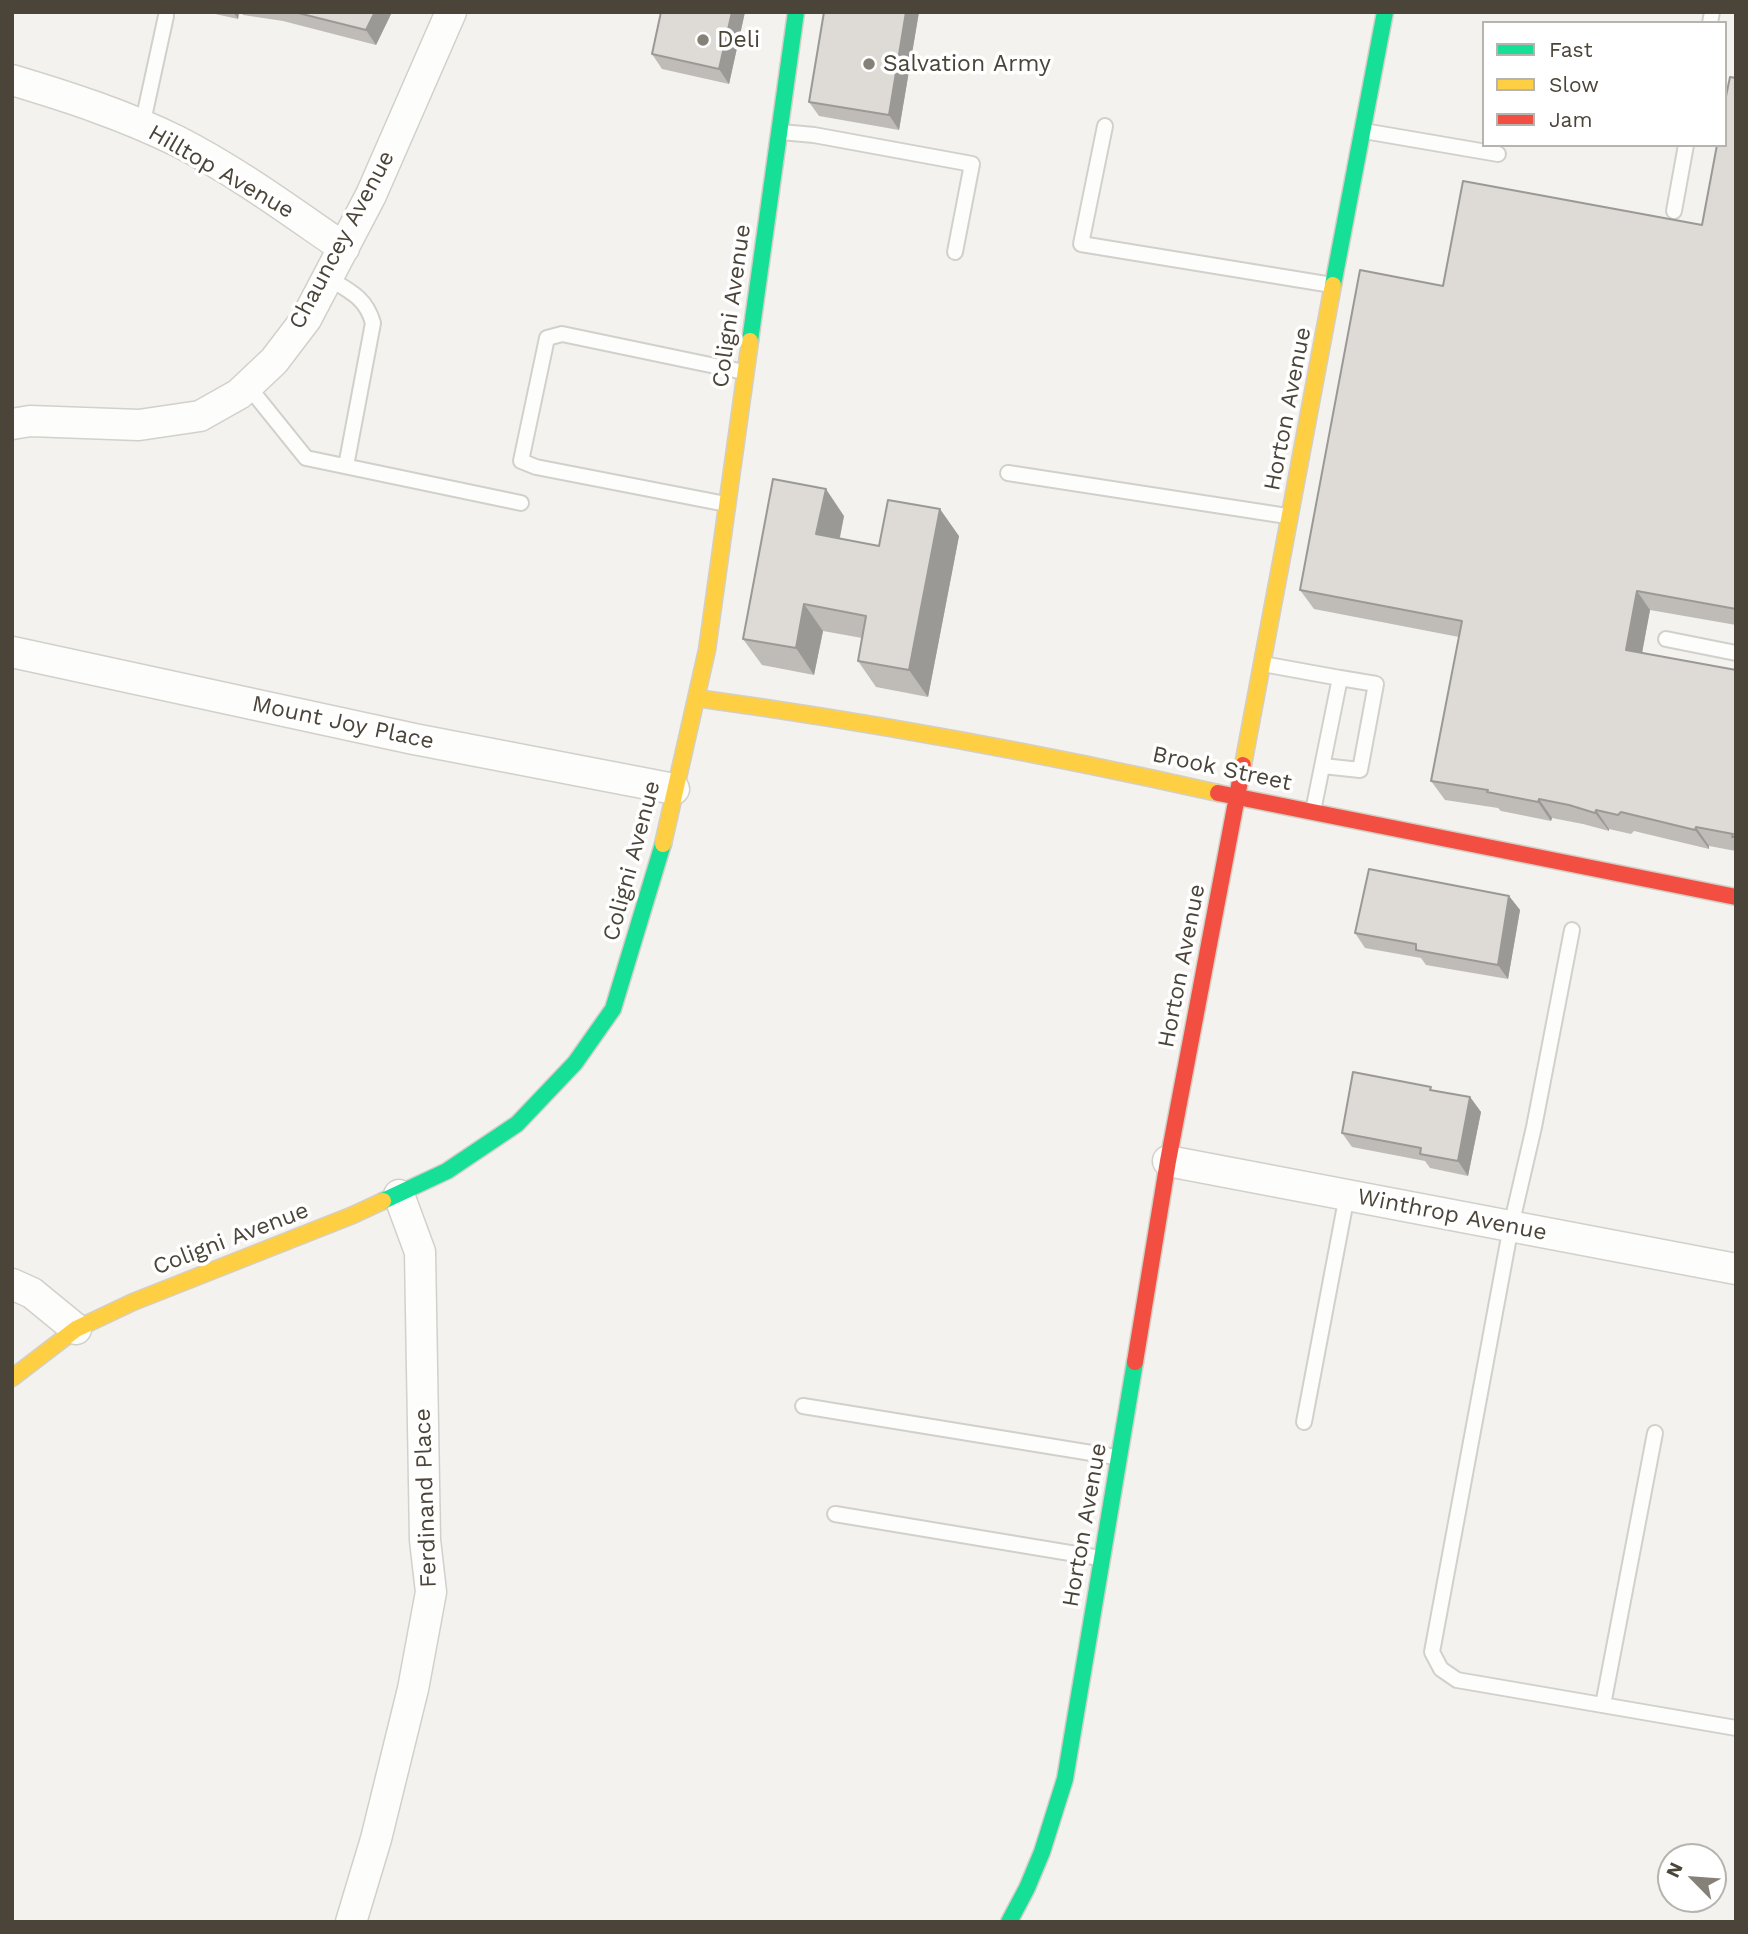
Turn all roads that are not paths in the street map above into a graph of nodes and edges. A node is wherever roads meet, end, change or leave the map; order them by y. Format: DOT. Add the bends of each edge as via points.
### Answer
graph roads {
  1 [pos="451,12"];
  2 [pos="796,12"];
  3 [pos="1385,12"];
  4 [pos="166,16"];
  5 [pos="12,80"];
  6 [pos="142,126"];
  7 [pos="1104,126"];
  8 [pos="1363,131"];
  9 [pos="780,132"];
  10 [pos="1686,147"];
  11 [pos="1498,154"];
  12 [pos="1674,211"];
  13 [pos="344,248"];
  14 [pos="956,253"];
  15 [pos="328,278"];
  16 [pos="1334,286"];
  17 [pos="746,372"];
  18 [pos="248,386"];
  19 [pos="12,424"];
  20 [pos="346,466"];
  21 [pos="1008,473"];
  22 [pos="521,503"];
  23 [pos="727,505"];
  24 [pos="1291,517"];
  25 [pos="1666,639"];
  26 [pos="12,652"];
  27 [pos="1736,653"];
  28 [pos="1262,663"];
  29 [pos="1340,678"];
  30 [pos="696,698"];
  31 [pos="1323,766"];
  32 [pos="674,789"];
  33 [pos="1238,797"];
  34 [pos="1313,812"];
  35 [pos="1736,897"];
  36 [pos="1572,930"];
  37 [pos="1168,1161"];
  38 [pos="399,1195"];
  39 [pos="1347,1195"];
  40 [pos="1511,1226"];
  41 [pos="1736,1269"];
  42 [pos="12,1284"];
  43 [pos="76,1329"];
  44 [pos="12,1378"];
  45 [pos="803,1406"];
  46 [pos="1304,1422"];
  47 [pos="1655,1433"];
  48 [pos="1119,1457"];
  49 [pos="835,1514"];
  50 [pos="1102,1559"];
  51 [pos="1603,1705"];
  52 [pos="1736,1728"];
  53 [pos="351,1922"];
  54 [pos="1009,1922"];
  1 -- 13 [label="street, Chauncey Avenue"];
  2 -- 9 [label="street, Coligni Avenue"];
  3 -- 8 [label="street, Horton Avenue"];
  4 -- 6 [label="lane"];
  5 -- 6 [label="street, Hilltop Avenue" via="93,104"];
  6 -- 13 [label="street, Hilltop Avenue" via="263,192"];
  7 -- 16 [label="lane" via="1081,244"];
  8 -- 11 [label="lane"];
  8 -- 16 [label="street, Horton Avenue"];
  9 -- 14 [label="lane" via="972,164"];
  9 -- 17 [label="street, Coligni Avenue"];
  10 -- 12 [label="lane"];
  13 -- 15 [label="street, Chauncey Avenue"];
  15 -- 18 [label="street, Chauncey Avenue" via="306,319"];
  15 -- 20 [label="lane" via="356,295 368,308 373,323"];
  16 -- 24 [label="street, Horton Avenue"];
  17 -- 23 [label="street, Coligni Avenue"];
  17 -- 23 [label="lane" via="562,334 547,338 521,461"];
  18 -- 19 [label="street, Chauncey Avenue" via="200,416 139,425"];
  18 -- 20 [label="lane" via="306,458"];
  20 -- 22 [label="lane"];
  21 -- 24 [label="lane"];
  23 -- 30 [label="street, Coligni Avenue"];
  24 -- 28 [label="street, Horton Avenue"];
  25 -- 27 [label="lane"];
  26 -- 32 [label="street, Mount Joy Place" via="414,739"];
  28 -- 29 [label="lane"];
  28 -- 33 [label="street, Horton Avenue"];
  29 -- 31 [label="lane"];
  29 -- 31 [label="lane" via="1376,684 1360,770"];
  30 -- 32 [label="street, Coligni Avenue"];
  30 -- 33 [label="street, Brook Street" via="1088,764"];
  31 -- 34 [label="lane"];
  32 -- 38 [label="street, Coligni Avenue" via="662,850 613,1009 575,1063 517,1124 447,1171"];
  33 -- 34 [label="street, Brook Street"];
  33 -- 37 [label="street, Horton Avenue"];
  34 -- 35 [label="street, Brook Street"];
  36 -- 40 [label="lane"];
  37 -- 39 [label="street, Winthrop Avenue"];
  37 -- 48 [label="street, Horton Avenue"];
  38 -- 43 [label="street, Coligni Avenue" via="133,1301"];
  38 -- 53 [label="street, Ferdinand Place" via="420,1252 425,1540 431,1592 413,1689"];
  39 -- 40 [label="street, Winthrop Avenue"];
  39 -- 46 [label="lane"];
  40 -- 41 [label="street, Winthrop Avenue"];
  40 -- 51 [label="lane" via="1432,1652 1441,1669 1457,1679"];
  42 -- 43 [label="street" via="32,1293"];
  43 -- 44 [label="street, Coligni Avenue"];
  45 -- 48 [label="lane"];
  47 -- 51 [label="lane"];
  48 -- 50 [label="street, Horton Avenue"];
  49 -- 50 [label="lane"];
  50 -- 54 [label="street, Horton Avenue" via="1065,1779 1046,1845"];
  51 -- 52 [label="lane"];
}
